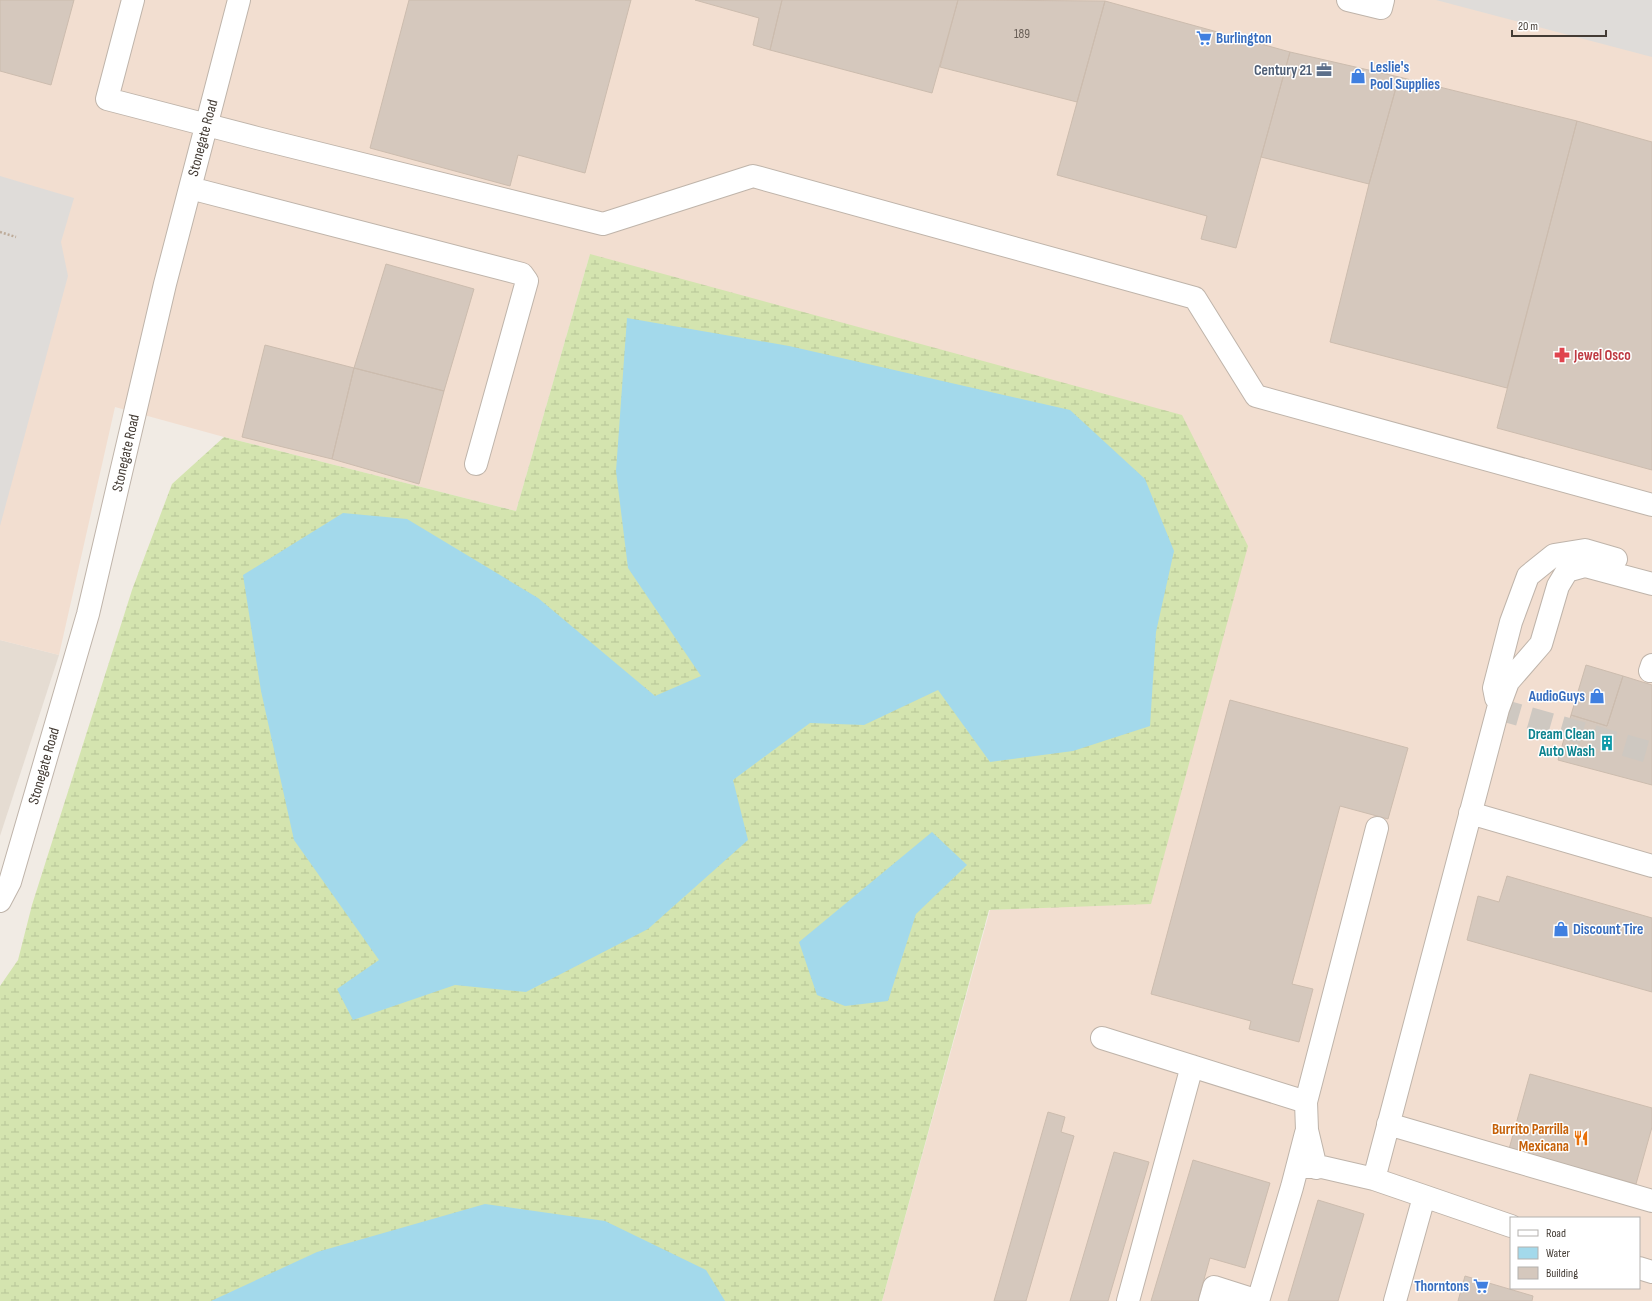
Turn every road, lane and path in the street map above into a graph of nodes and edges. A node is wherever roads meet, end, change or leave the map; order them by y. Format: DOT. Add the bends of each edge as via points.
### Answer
graph roads {
  1 [pos="133,0"];
  2 [pos="239,0"];
  3 [pos="1348,0"];
  4 [pos="1382,4"];
  5 [pos="207,125"];
  6 [pos="190,188"];
  7 [pos="0,232"];
  8 [pos="16,237"];
  9 [pos="476,464"];
  10 [pos="1652,505"];
  11 [pos="1652,570"];
  12 [pos="1652,584"];
  13 [pos="1652,665"];
  14 [pos="1652,671"];
  15 [pos="1498,709"];
  16 [pos="1470,813"];
  17 [pos="1377,828"];
  18 [pos="1652,866"];
  19 [pos="0,901"];
  20 [pos="1102,1038"];
  21 [pos="1192,1066"];
  22 [pos="1306,1102"];
  23 [pos="1388,1124"];
  24 [pos="1307,1167"];
  25 [pos="1374,1179"];
  26 [pos="1424,1197"];
  27 [pos="1652,1201"];
  28 [pos="1510,1226"];
  29 [pos="1640,1268"];
  30 [pos="1652,1272"];
  31 [pos="1128,1301"];
  32 [pos="1210,1301"];
  33 [pos="1395,1301"];
  1 -- 5 [label="street" via="107,99"];
  2 -- 5 [label="street, Stonegate Road"];
  3 -- 4 [label="street"];
  5 -- 6 [label="street, Stonegate Road"];
  5 -- 10 [label="street" via="603,224 753,176 1195,298 1256,396"];
  6 -- 9 [label="street" via="522,274 527,281"];
  6 -- 19 [label="street, Stonegate Road" via="88,614 10,882"];
  7 -- 8 [label="path"];
  11 -- 15 [label="street" via="1584,550 1554,555 1528,576 1511,622 1494,688"];
  12 -- 15 [label="street" via="1585,566 1567,571 1558,586 1541,644 1508,682"];
  13 -- 14 [label="street"];
  15 -- 16 [label="street"];
  16 -- 18 [label="street"];
  16 -- 23 [label="street"];
  17 -- 22 [label="street"];
  20 -- 21 [label="street"];
  21 -- 22 [label="street"];
  21 -- 31 [label="street"];
  22 -- 24 [label="street"];
  23 -- 25 [label="street"];
  23 -- 27 [label="street"];
  24 -- 25 [label="street" via="1322,1167"];
  24 -- 32 [label="street" via="1258,1301 1214,1287"];
  25 -- 26 [label="street"];
  26 -- 28 [label="street"];
  26 -- 33 [label="street"];
  29 -- 30 [label="street"];
}
